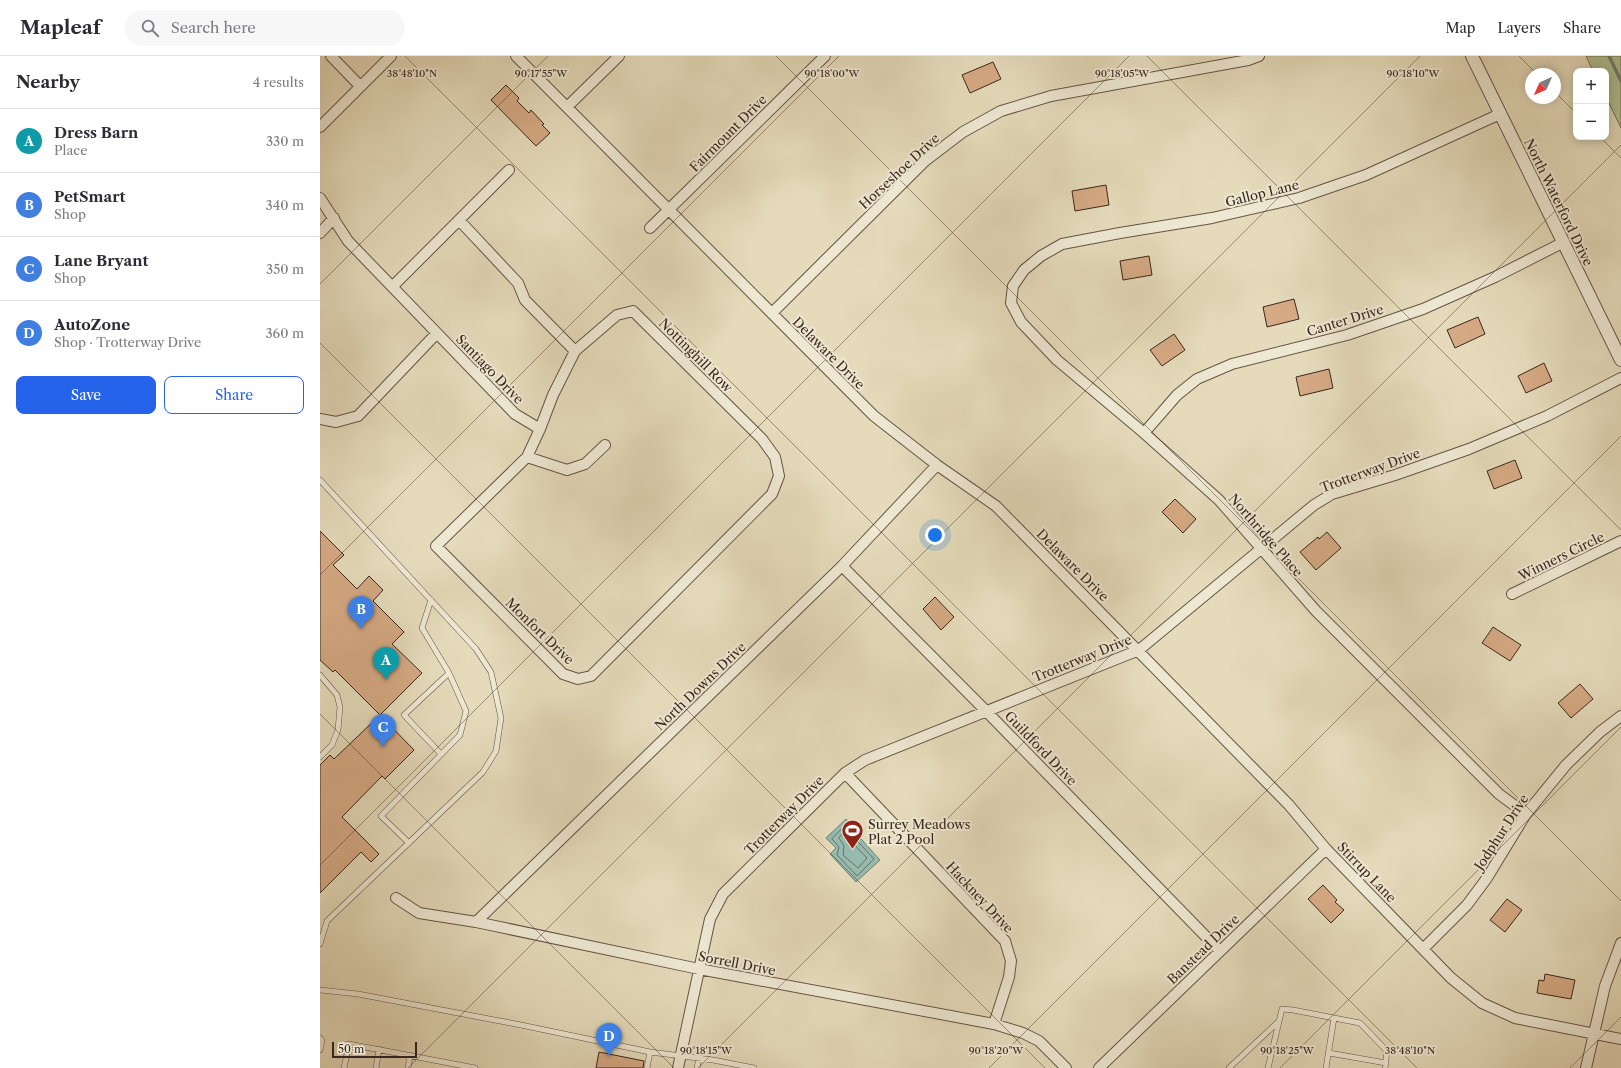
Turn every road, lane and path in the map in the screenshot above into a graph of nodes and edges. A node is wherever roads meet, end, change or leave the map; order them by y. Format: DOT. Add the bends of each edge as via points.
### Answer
graph roads {
  1 [pos="331,56"];
  2 [pos="391,56"];
  3 [pos="516,56"];
  4 [pos="619,56"];
  5 [pos="825,56"];
  6 [pos="1259,56"];
  7 [pos="1472,56"];
  8 [pos="360,86"];
  9 [pos="567,107"];
  10 [pos="1500,114"];
  11 [pos="320,127"];
  12 [pos="509,170"];
  13 [pos="320,198"];
  14 [pos="670,209"];
  15 [pos="334,218"];
  16 [pos="459,220"];
  17 [pos="650,228"];
  18 [pos="320,233"];
  19 [pos="1564,242"];
  20 [pos="1024,270"];
  21 [pos="393,286"];
  22 [pos="772,314"];
  23 [pos="437,333"];
  24 [pos="575,351"];
  25 [pos="1621,360"];
  26 [pos="1621,378"];
  27 [pos="320,420"];
  28 [pos="540,429"];
  29 [pos="1144,433"];
  30 [pos="605,445"];
  31 [pos="527,457"];
  32 [pos="937,465"];
  33 [pos="779,476"];
  34 [pos="320,480"];
  35 [pos="1621,541"];
  36 [pos="1260,549"];
  37 [pos="842,566"];
  38 [pos="1512,594"];
  39 [pos="431,600"];
  40 [pos="1139,650"];
  41 [pos="449,673"];
  42 [pos="320,675"];
  43 [pos="986,711"];
  44 [pos="1621,716"];
  45 [pos="441,754"];
  46 [pos="320,757"];
  47 [pos="845,773"];
  48 [pos="1526,814"];
  49 [pos="409,844"];
  50 [pos="1326,849"];
  51 [pos="396,898"];
  52 [pos="476,922"];
  53 [pos="1621,942"];
  54 [pos="320,944"];
  55 [pos="1423,949"];
  56 [pos="1220,950"];
  57 [pos="699,969"];
  58 [pos="320,990"];
  59 [pos="1334,1018"];
  60 [pos="1278,1022"];
  61 [pos="994,1024"];
  62 [pos="1593,1033"];
  63 [pos="320,1038"];
  64 [pos="1621,1039"];
  65 [pos="379,1049"];
  66 [pos="320,1050"];
  67 [pos="650,1052"];
  68 [pos="1329,1053"];
  69 [pos="681,1055"];
  70 [pos="410,1056"];
  71 [pos="699,1058"];
  72 [pos="440,1061"];
  73 [pos="1385,1065"];
  74 [pos="344,1068"];
  75 [pos="376,1068"];
  76 [pos="408,1068"];
  77 [pos="439,1068"];
  78 [pos="472,1068"];
  79 [pos="647,1068"];
  80 [pos="678,1068"];
  81 [pos="697,1068"];
  82 [pos="754,1068"];
  83 [pos="1066,1068"];
  84 [pos="1099,1068"];
  85 [pos="1229,1068"];
  86 [pos="1268,1068"];
  87 [pos="1326,1068"];
  88 [pos="1586,1068"];
  1 -- 8 [label="street"];
  2 -- 8 [label="street"];
  3 -- 9 [label="street, Delaware Drive"];
  4 -- 9 [label="street"];
  5 -- 14 [label="street, Fairmount Drive"];
  6 -- 22 [label="street, Horseshoe Drive" via="1050,96 1001,111 963,132 925,161"];
  7 -- 10 [label="street, North Waterford Drive"];
  8 -- 11 [label="street"];
  9 -- 14 [label="street, Delaware Drive"];
  10 -- 19 [label="street, North Waterford Drive"];
  10 -- 20 [label="street, Gallop Lane" via="1366,175 1299,198 1212,218 1062,244"];
  12 -- 16 [label="street"];
  13 -- 15 [label="street, Santiago Drive"];
  14 -- 17 [label="street, Fairmount Drive"];
  14 -- 22 [label="street, Delaware Drive"];
  15 -- 18 [label="street"];
  15 -- 21 [label="street, Santiago Drive" via="348,241"];
  16 -- 21 [label="street"];
  16 -- 24 [label="street" via="518,284 525,300"];
  19 -- 25 [label="street, North Waterford Drive"];
  19 -- 29 [label="street, Canter Drive" via="1423,309 1347,335 1232,364 1197,379 1177,395"];
  20 -- 29 [label="street, Northridge Place" via="1013,286 1011,303 1021,322 1057,360"];
  21 -- 23 [label="street, Santiago Drive"];
  22 -- 32 [label="street, Delaware Drive" via="874,416"];
  23 -- 27 [label="street, Santiago Drive" via="358,416 336,422"];
  23 -- 28 [label="street, Santiago Drive" via="515,414"];
  24 -- 28 [label="street, Nottinghill Row" via="553,395"];
  24 -- 33 [label="street, Nottinghill Row" via="617,315 632,311 762,439 775,457"];
  26 -- 36 [label="street, Trotterway Drive" via="1547,416 1469,448 1395,475 1332,494 1314,505"];
  28 -- 31 [label="street"];
  29 -- 36 [label="street, Northridge Place" via="1219,500"];
  30 -- 31 [label="street" via="585,464 567,470"];
  31 -- 33 [label="street, Monfort Drive" via="436,546 563,674 578,679 592,676 772,494"];
  32 -- 37 [label="street, North Downs Drive"];
  32 -- 40 [label="street, Delaware Drive" via="996,506"];
  34 -- 39 [label="lane"];
  35 -- 38 [label="street, Winners Circle"];
  36 -- 40 [label="street, Trotterway Drive"];
  36 -- 48 [label="street, Northridge Place" via="1321,617 1498,794"];
  37 -- 43 [label="street, Guildford Drive"];
  37 -- 52 [label="street, North Downs Drive"];
  39 -- 41 [label="lane" via="422,628"];
  39 -- 49 [label="lane" via="476,649 491,672 501,718 496,751 483,772"];
  40 -- 43 [label="street, Trotterway Drive"];
  40 -- 50 [label="street, Stirrup Lane" via="1289,805"];
  41 -- 45 [label="lane" via="466,711 460,735"];
  41 -- 45 [label="lane" via="404,716"];
  42 -- 46 [label="lane" via="337,695 340,707 338,730 332,745"];
  43 -- 47 [label="street, Trotterway Drive" via="865,760"];
  43 -- 56 [label="street, Guildford Drive"];
  44 -- 48 [label="street, Jodphur Drive" via="1600,732 1566,765"];
  45 -- 49 [label="lane" via="381,816"];
  47 -- 57 [label="street, Trotterway Drive" via="722,894 710,919"];
  47 -- 61 [label="street, Hackney Drive" via="1005,941 1011,961 1009,977"];
  48 -- 55 [label="street, Jodphur Drive" via="1488,878 1467,905"];
  49 -- 54 [label="lane" via="327,921"];
  50 -- 55 [label="street, Stirrup Lane"];
  50 -- 56 [label="street, Banstead Drive"];
  51 -- 52 [label="street, Sorrell Drive" via="419,913"];
  52 -- 57 [label="street, Sorrell Drive"];
  53 -- 62 [label="street" via="1605,986"];
  55 -- 62 [label="street, Stirrup Lane" via="1451,978 1482,1003 1515,1018"];
  56 -- 84 [label="street, Banstead Drive"];
  57 -- 61 [label="street, Sorrell Drive"];
  57 -- 69 [label="street, Trotterway Drive"];
  58 -- 67 [label="lane" via="374,997"];
  59 -- 60 [label="lane" via="1282,1009"];
  59 -- 68 [label="lane"];
  59 -- 73 [label="lane" via="1360,1023 1387,1051"];
  60 -- 85 [label="lane"];
  60 -- 86 [label="lane"];
  61 -- 83 [label="street, Sorrell Drive" via="1039,1041"];
  62 -- 64 [label="street, Stirrup Lane"];
  62 -- 88 [label="street"];
  63 -- 66 [label="lane"];
  65 -- 70 [label="lane"];
  65 -- 74 [label="lane" via="348,1044"];
  65 -- 75 [label="lane"];
  67 -- 69 [label="lane"];
  67 -- 79 [label="lane"];
  68 -- 73 [label="lane"];
  68 -- 87 [label="lane"];
  69 -- 71 [label="lane"];
  69 -- 80 [label="street, Trotterway Drive"];
  70 -- 72 [label="lane"];
  70 -- 76 [label="lane"];
  71 -- 81 [label="lane"];
  71 -- 82 [label="lane"];
  72 -- 77 [label="lane"];
  72 -- 78 [label="lane"];
}
